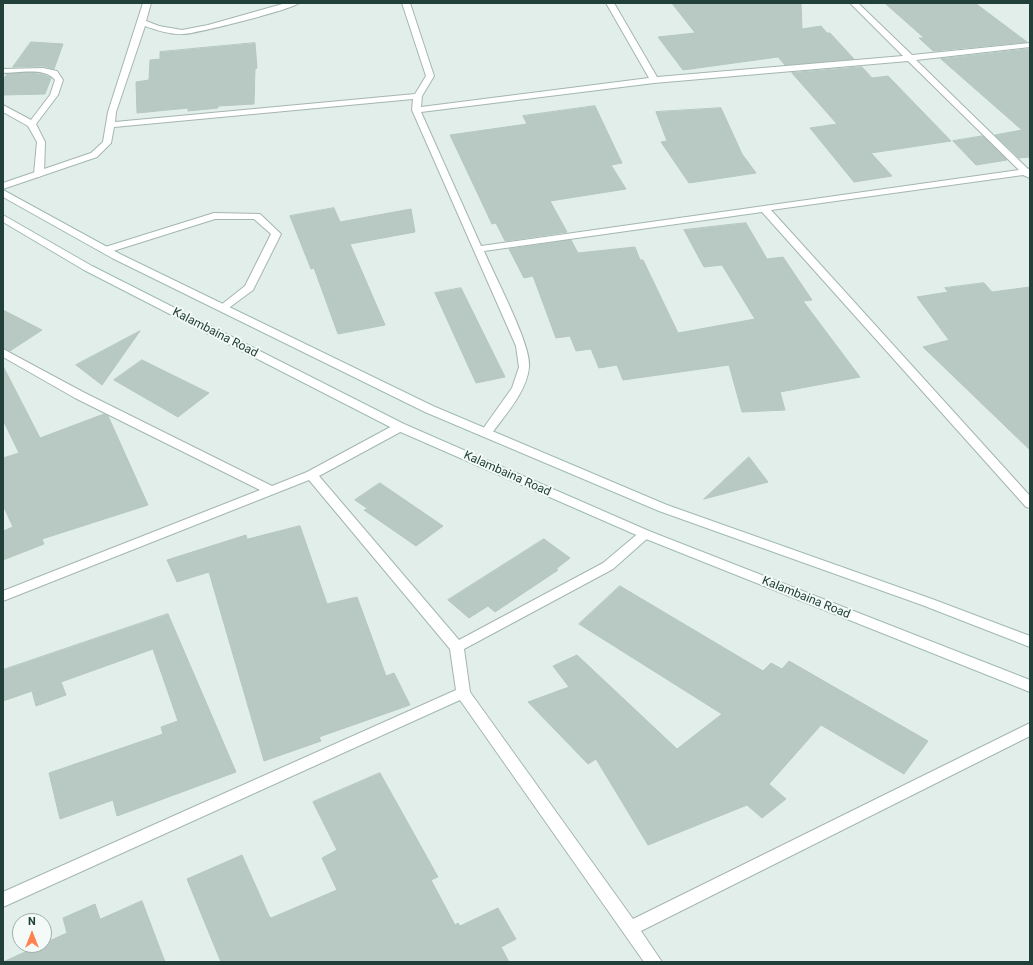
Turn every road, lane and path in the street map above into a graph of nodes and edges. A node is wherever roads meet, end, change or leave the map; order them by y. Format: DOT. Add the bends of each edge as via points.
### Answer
graph roads {
  1 [pos="147,3"];
  2 [pos="291,3"];
  3 [pos="406,3"];
  4 [pos="610,3"];
  5 [pos="854,3"];
  6 [pos="142,22"];
  7 [pos="1030,45"];
  8 [pos="910,58"];
  9 [pos="3,71"];
  10 [pos="654,80"];
  11 [pos="418,96"];
  12 [pos="3,108"];
  13 [pos="416,110"];
  14 [pos="32,124"];
  15 [pos="111,125"];
  16 [pos="1028,173"];
  17 [pos="39,174"];
  18 [pos="3,186"];
  19 [pos="3,193"];
  20 [pos="764,208"];
  21 [pos="3,218"];
  22 [pos="478,249"];
  23 [pos="106,250"];
  24 [pos="222,308"];
  25 [pos="3,352"];
  26 [pos="400,427"];
  27 [pos="486,433"];
  28 [pos="311,475"];
  29 [pos="272,491"];
  30 [pos="1030,504"];
  31 [pos="645,534"];
  32 [pos="3,596"];
  33 [pos="1030,642"];
  34 [pos="457,647"];
  35 [pos="1030,686"];
  36 [pos="463,693"];
  37 [pos="1030,729"];
  38 [pos="3,900"];
  39 [pos="631,928"];
  40 [pos="654,962"];
  1 -- 6 [label="street"];
  2 -- 6 [label="street" via="209,27 182,32 157,28"];
  3 -- 11 [label="street" via="430,76"];
  4 -- 10 [label="street"];
  5 -- 8 [label="street"];
  6 -- 15 [label="street" via="112,112"];
  7 -- 8 [label="street"];
  8 -- 10 [label="street"];
  8 -- 16 [label="street"];
  9 -- 14 [label="street" via="43,70 54,73 59,80 54,95"];
  10 -- 13 [label="street"];
  11 -- 13 [label="street"];
  11 -- 15 [label="street"];
  12 -- 14 [label="street"];
  13 -- 22 [label="street"];
  14 -- 17 [label="street" via="41,142"];
  15 -- 17 [label="street" via="107,143 94,155"];
  16 -- 20 [label="street"];
  17 -- 18 [label="street"];
  19 -- 23 [label="street, Kalambaina Road"];
  20 -- 22 [label="street"];
  20 -- 30 [label="street"];
  21 -- 26 [label="street, Kalambaina Road" via="88,268"];
  22 -- 27 [label="street" via="521,346 524,368 517,388"];
  23 -- 24 [label="street, Kalambaina Road"];
  23 -- 24 [label="street" via="214,216 257,216 276,234 249,288"];
  24 -- 27 [label="street, Kalambaina Road" via="428,409"];
  25 -- 29 [label="street" via="79,395"];
  26 -- 28 [label="street"];
  26 -- 31 [label="street, Kalambaina Road"];
  27 -- 33 [label="street, Kalambaina Road" via="663,508 927,602"];
  28 -- 29 [label="street"];
  28 -- 34 [label="street"];
  29 -- 32 [label="street"];
  31 -- 34 [label="street" via="608,566"];
  31 -- 35 [label="street, Kalambaina Road"];
  34 -- 36 [label="street"];
  36 -- 38 [label="street"];
  36 -- 39 [label="street"];
  37 -- 39 [label="street"];
  39 -- 40 [label="street"];
}
